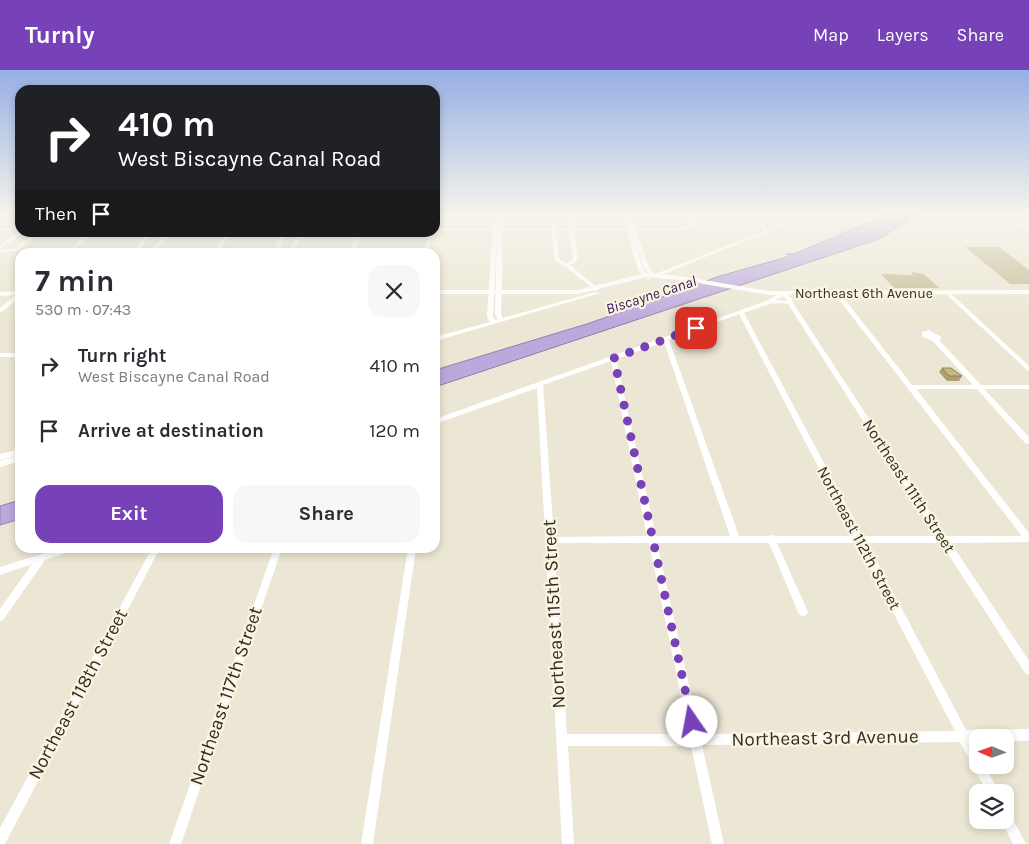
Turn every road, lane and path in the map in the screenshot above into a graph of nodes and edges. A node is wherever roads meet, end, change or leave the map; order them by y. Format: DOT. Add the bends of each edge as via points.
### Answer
graph roads {
  1 [pos="497,251"];
  2 [pos="556,251"];
  3 [pos="574,251"];
  4 [pos="636,251"];
  5 [pos="640,251"];
  6 [pos="709,251"];
  7 [pos="711,251"];
  8 [pos="567,265"];
  9 [pos="647,267"];
  10 [pos="674,268"];
  11 [pos="659,269"];
  12 [pos="649,277"];
  13 [pos="686,279"];
  14 [pos="699,283"];
  15 [pos="597,291"];
  16 [pos="755,291"];
  17 [pos="947,292"];
  18 [pos="495,293"];
  19 [pos="784,293"];
  20 [pos="837,293"];
  21 [pos="1027,293"];
  22 [pos="0,294"];
  23 [pos="440,294"];
  24 [pos="15,296"];
  25 [pos="15,298"];
  26 [pos="15,299"];
  27 [pos="768,302"];
  28 [pos="790,303"];
  29 [pos="0,311"];
  30 [pos="741,312"];
  31 [pos="0,316"];
  32 [pos="500,319"];
  33 [pos="492,321"];
  34 [pos="440,333"];
  35 [pos="440,337"];
  36 [pos="666,339"];
  37 [pos="935,340"];
  38 [pos="0,355"];
  39 [pos="15,355"];
  40 [pos="614,358"];
  41 [pos="1029,369"];
  42 [pos="540,384"];
  43 [pos="910,387"];
  44 [pos="978,387"];
  45 [pos="1029,387"];
  46 [pos="440,420"];
  47 [pos="1029,442"];
  48 [pos="15,454"];
  49 [pos="0,458"];
  50 [pos="15,460"];
  51 [pos="0,464"];
  52 [pos="735,538"];
  53 [pos="771,538"];
  54 [pos="859,538"];
  55 [pos="943,538"];
  56 [pos="1029,539"];
  57 [pos="550,540"];
  58 [pos="652,540"];
  59 [pos="54,553"];
  60 [pos="153,553"];
  61 [pos="276,553"];
  62 [pos="411,553"];
  63 [pos="42,557"];
  64 [pos="0,571"];
  65 [pos="803,612"];
  66 [pos="0,617"];
  67 [pos="1029,670"];
  68 [pos="962,735"];
  69 [pos="1029,735"];
  70 [pos="562,740"];
  71 [pos="696,740"];
  72 [pos="969,748"];
  73 [pos="1012,829"];
  74 [pos="0,841"];
  75 [pos="175,844"];
  76 [pos="367,844"];
  77 [pos="568,844"];
  78 [pos="718,844"];
  79 [pos="1020,844"];
  1 -- 18 [label="street"];
  2 -- 8 [label="street" via="558,262"];
  3 -- 8 [label="street" via="576,261"];
  4 -- 12 [label="street" via="642,272"];
  5 -- 9 [label="street"];
  6 -- 11 [label="street"];
  7 -- 10 [label="street"];
  8 -- 15 [label="street"];
  9 -- 11 [label="street"];
  9 -- 12 [label="street"];
  10 -- 12 [label="street"];
  10 -- 13 [label="main road" via="676,274"];
  11 -- 12 [label="street"];
  12 -- 13 [label="main road, Northeast 6th Avenue"];
  12 -- 14 [label="main road, Northeast 6th Avenue"];
  12 -- 15 [label="main road, Northeast 6th Avenue"];
  13 -- 14 [label="main road, Northeast 6th Avenue"];
  14 -- 16 [label="main road, Northeast 6th Avenue"];
  15 -- 18 [label="main road, Northeast 6th Avenue"];
  15 -- 18 [label="main road, Northeast 6th Avenue"];
  15 -- 32 [label="street"];
  16 -- 19 [label="main road, Northeast 6th Avenue"];
  16 -- 27 [label="main road" via="765,296"];
  17 -- 20 [label="main road, Northeast 6th Avenue"];
  17 -- 21 [label="main road, Northeast 6th Avenue"];
  17 -- 41 [label="street"];
  18 -- 23 [label="main road, Northeast 6th Avenue"];
  18 -- 32 [label="street"];
  18 -- 33 [label="street"];
  19 -- 20 [label="main road, Northeast 6th Avenue"];
  19 -- 27 [label="street"];
  19 -- 28 [label="street, Northeast 111th Street"];
  20 -- 43 [label="street"];
  22 -- 24 [label="main road"];
  25 -- 29 [label="street"];
  26 -- 31 [label="street"];
  27 -- 28 [label="street"];
  27 -- 30 [label="street"];
  28 -- 55 [label="street, Northeast 111th Street"];
  30 -- 36 [label="street"];
  30 -- 54 [label="street, Northeast 112th Street"];
  32 -- 33 [label="street"];
  33 -- 34 [label="street"];
  33 -- 35 [label="street"];
  36 -- 40 [label="street"];
  36 -- 52 [label="street"];
  37 -- 44 [label="street"];
  38 -- 39 [label="street"];
  40 -- 42 [label="street"];
  40 -- 58 [label="street"];
  42 -- 46 [label="street"];
  42 -- 57 [label="street, Northeast 115th Street"];
  43 -- 44 [label="street"];
  43 -- 56 [label="street"];
  44 -- 45 [label="street"];
  44 -- 47 [label="street"];
  48 -- 49 [label="street"];
  50 -- 51 [label="street"];
  52 -- 53 [label="street"];
  52 -- 58 [label="street"];
  53 -- 54 [label="street"];
  53 -- 65 [label="street"];
  54 -- 55 [label="street"];
  54 -- 68 [label="street, Northeast 112th Street"];
  55 -- 56 [label="street"];
  55 -- 67 [label="street, Northeast 111th Street"];
  57 -- 58 [label="street"];
  57 -- 70 [label="street, Northeast 115th Street"];
  58 -- 71 [label="street"];
  59 -- 63 [label="street"];
  60 -- 74 [label="street, Northeast 118th Street"];
  61 -- 75 [label="street, Northeast 117th Street"];
  62 -- 76 [label="street"];
  63 -- 64 [label="street"];
  63 -- 66 [label="street"];
  68 -- 69 [label="street, Northeast 3rd Avenue"];
  68 -- 71 [label="street, Northeast 3rd Avenue"];
  68 -- 72 [label="street, Northeast 112th Street"];
  70 -- 71 [label="street, Northeast 3rd Avenue"];
  70 -- 77 [label="street, Northeast 115th Street"];
  71 -- 78 [label="street"];
  73 -- 79 [label="street"];
}
